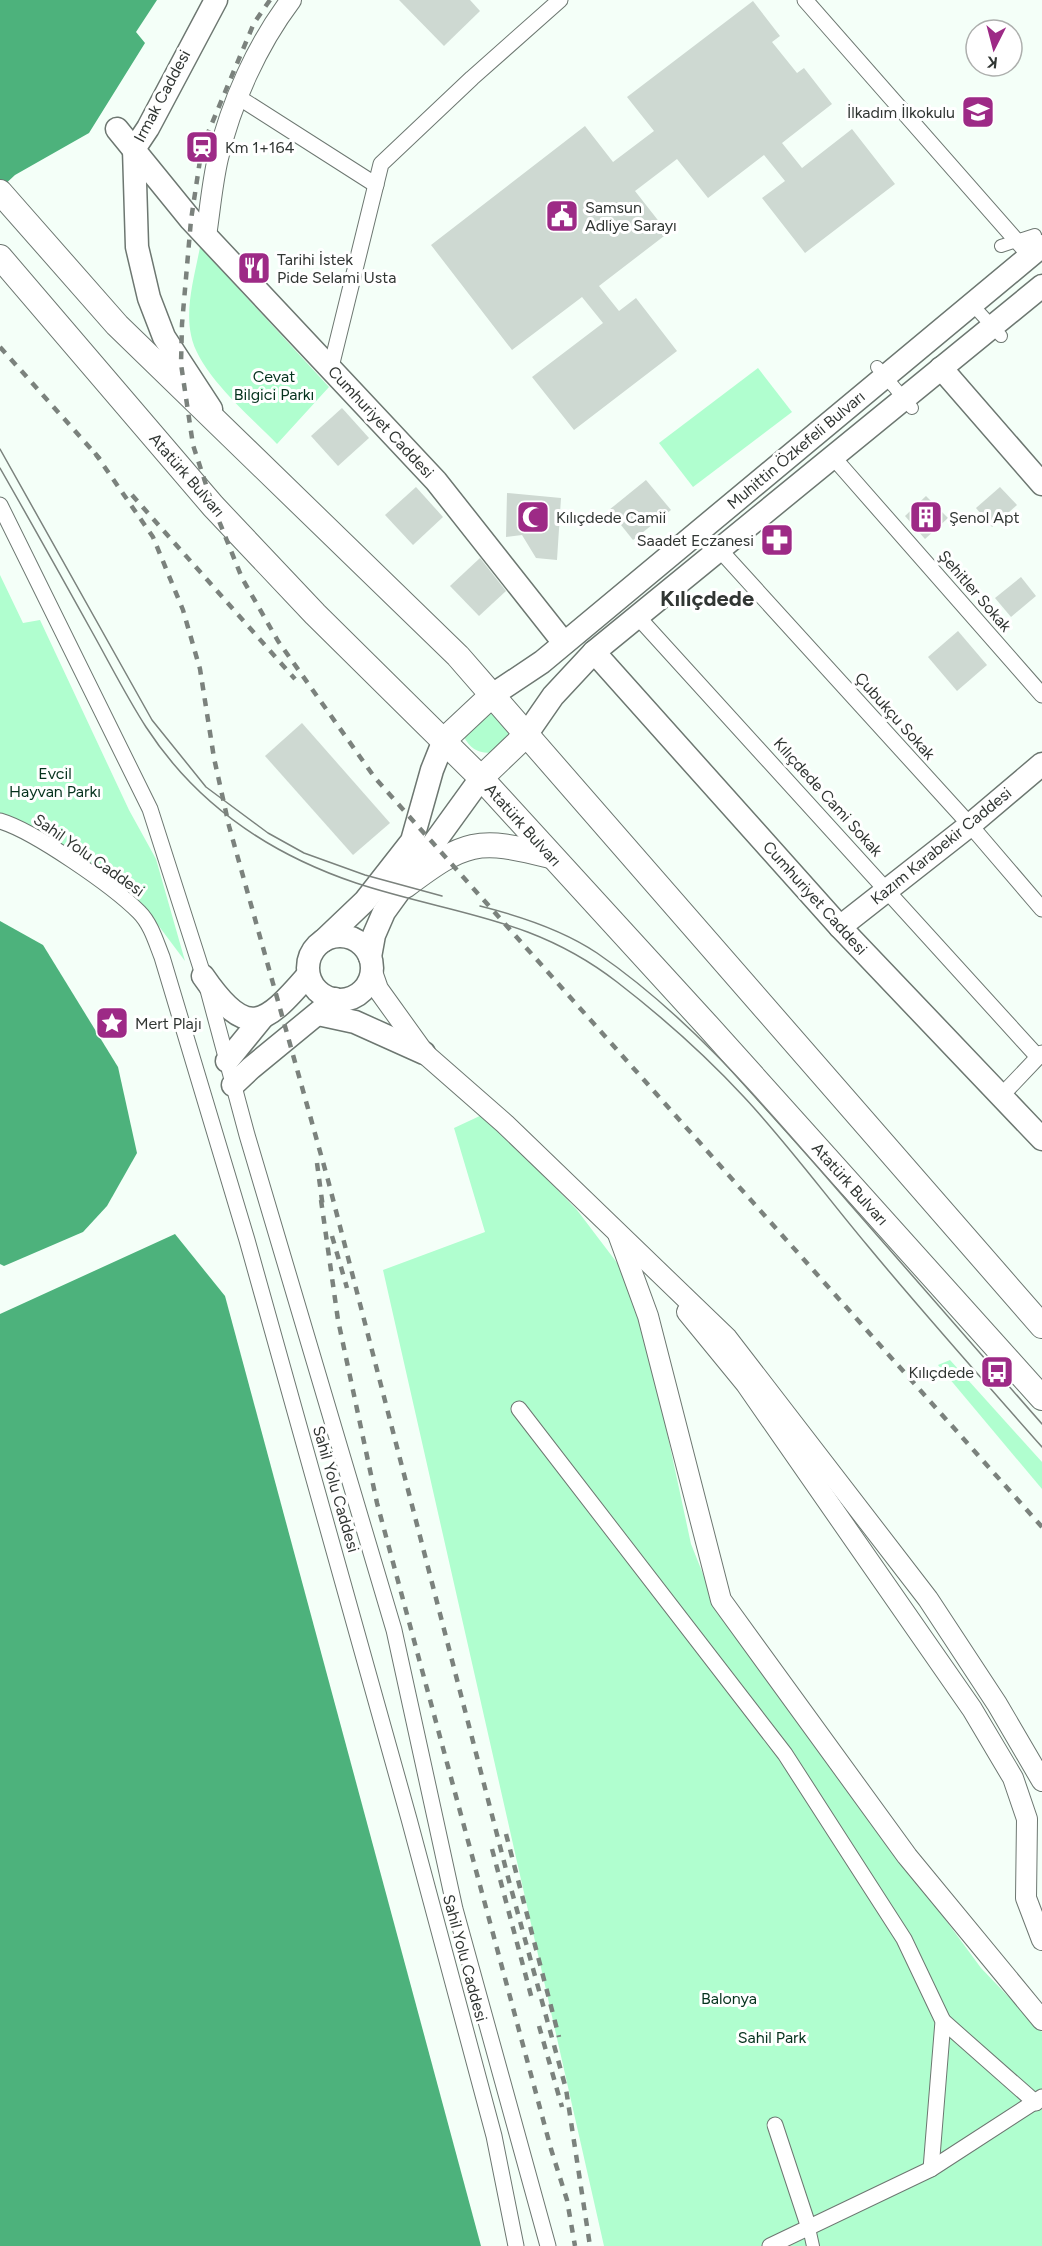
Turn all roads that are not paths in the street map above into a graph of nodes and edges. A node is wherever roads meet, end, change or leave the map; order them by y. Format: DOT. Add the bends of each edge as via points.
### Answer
graph roads {
  1 [pos="216,0"];
  2 [pos="291,0"];
  3 [pos="560,0"];
  4 [pos="805,0"];
  5 [pos="238,97"];
  6 [pos="117,129"];
  7 [pos="134,149"];
  8 [pos="376,185"];
  9 [pos="6,199"];
  10 [pos="206,236"];
  11 [pos="1031,245"];
  12 [pos="1001,246"];
  13 [pos="0,257"];
  14 [pos="1042,286"];
  15 [pos="968,300"];
  16 [pos="996,331"];
  17 [pos="331,367"];
  18 [pos="941,368"];
  19 [pos="881,372"];
  20 [pos="908,403"];
  21 [pos="224,429"];
  22 [pos="833,457"];
  23 [pos="1042,484"];
  24 [pos="0,505"];
  25 [pos="719,549"];
  26 [pos="638,616"];
  27 [pos="564,644"];
  28 [pos="594,652"];
  29 [pos="1042,695"];
  30 [pos="491,696"];
  31 [pos="526,735"];
  32 [pos="444,740"];
  33 [pos="1042,764"];
  34 [pos="481,778"];
  35 [pos="0,821"];
  36 [pos="970,825"];
  37 [pos="550,856"];
  38 [pos="405,886"];
  39 [pos="887,888"];
  40 [pos="1042,909"];
  41 [pos="840,927"];
  42 [pos="323,941"];
  43 [pos="370,963"];
  44 [pos="308,975"];
  45 [pos="203,976"];
  46 [pos="335,999"];
  47 [pos="318,1014"];
  48 [pos="262,1018"];
  49 [pos="424,1053"];
  50 [pos="1040,1055"];
  51 [pos="227,1061"];
  52 [pos="233,1086"];
  53 [pos="1002,1095"];
  54 [pos="1042,1139"];
  55 [pos="616,1229"];
  56 [pos="675,1288"];
  57 [pos="1042,1326"];
  58 [pos="1042,1398"];
  59 [pos="519,1409"];
  60 [pos="1042,1781"];
  61 [pos="1034,1852"];
  62 [pos="1040,1930"];
  63 [pos="1042,2020"];
  64 [pos="943,2021"];
  65 [pos="1039,2100"];
  66 [pos="775,2125"];
  67 [pos="931,2169"];
  68 [pos="809,2228"];
  69 [pos="516,2246"];
  70 [pos="548,2246"];
  71 [pos="770,2246"];
  72 [pos="813,2246"];
  1 -- 7 [label="main road, Irmak Caddesi"];
  2 -- 5 [label="street"];
  3 -- 8 [label="street" via="381,164"];
  4 -- 11 [label="street"];
  5 -- 8 [label="street"];
  5 -- 10 [label="street" via="218,158"];
  6 -- 7 [label="main road, Cumhuriyet Caddesi"];
  7 -- 10 [label="main road, Cumhuriyet Caddesi"];
  7 -- 21 [label="main road, Irmak Caddesi" via="137,247 149,298 164,337"];
  8 -- 17 [label="street"];
  9 -- 21 [label="main road" via="117,325"];
  10 -- 17 [label="main road, Cumhuriyet Caddesi"];
  11 -- 12 [label="street"];
  11 -- 15 [label="main road, Muhittin Özkefeli Bulvarı"];
  13 -- 32 [label="main road, Atatürk Bulvarı" via="213,506 315,614"];
  14 -- 16 [label="main road, Muhittin Özkefeli Bulvarı"];
  15 -- 16 [label="street"];
  15 -- 19 [label="main road, Muhittin Özkefeli Bulvarı"];
  16 -- 18 [label="main road, Muhittin Özkefeli Bulvarı"];
  17 -- 27 [label="main road, Cumhuriyet Caddesi" via="436,481"];
  18 -- 20 [label="main road, Muhittin Özkefeli Bulvarı"];
  18 -- 23 [label="main road"];
  19 -- 20 [label="street"];
  19 -- 27 [label="main road, Muhittin Özkefeli Bulvarı"];
  20 -- 22 [label="main road, Muhittin Özkefeli Bulvarı"];
  21 -- 30 [label="main road" via="459,656"];
  22 -- 25 [label="main road, Muhittin Özkefeli Bulvarı"];
  22 -- 29 [label="street, Şehitler Sokak"];
  24 -- 45 [label="street" via="150,809"];
  25 -- 26 [label="main road, Muhittin Özkefeli Bulvarı"];
  25 -- 36 [label="street, Çubukçu Sokak"];
  26 -- 28 [label="main road, Muhittin Özkefeli Bulvarı"];
  26 -- 39 [label="street, Kılıçdede Cami Sokak"];
  27 -- 30 [label="main road, Muhittin Özkefeli Bulvarı"];
  28 -- 31 [label="main road, Muhittin Özkefeli Bulvarı" via="554,696"];
  28 -- 41 [label="main road, Cumhuriyet Caddesi"];
  30 -- 31 [label="main road"];
  30 -- 32 [label="main road"];
  31 -- 34 [label="main road"];
  31 -- 57 [label="main road"];
  32 -- 34 [label="main road, Atatürk Bulvarı"];
  32 -- 42 [label="main road" via="412,841 365,901"];
  33 -- 36 [label="main road, Kazım Karabekir Caddesi"];
  34 -- 37 [label="main road, Atatürk Bulvarı"];
  34 -- 38 [label="main road"];
  35 -- 69 [label="street, Sahil Yolu Caddesi" via="15,825 56,850 133,907 152,931 162,957 247,1239 412,1831 495,2136"];
  36 -- 39 [label="main road, Kazım Karabekir Caddesi"];
  36 -- 40 [label="street, Çubukçu Sokak"];
  37 -- 38 [label="main road" via="491,844 466,847"];
  37 -- 58 [label="main road, Atatürk Bulvarı"];
  38 -- 43 [label="main road" via="384,912 374,935"];
  39 -- 41 [label="main road, Kazım Karabekir Caddesi"];
  39 -- 50 [label="street, Kılıçdede Cami Sokak"];
  41 -- 53 [label="main road, Cumhuriyet Caddesi"];
  42 -- 43 [label="main road" via="331,937 350,938 365,948"];
  42 -- 44 [label="main road" via="310,954"];
  43 -- 46 [label="main road" via="366,987 348,999"];
  43 -- 49 [label="street" via="378,989"];
  44 -- 46 [label="main road" via="319,992"];
  44 -- 48 [label="main road" via="279,1009"];
  45 -- 48 [label="main road" via="233,1012 247,1018"];
  45 -- 51 [label="street"];
  46 -- 47 [label="main road"];
  47 -- 49 [label="main road" via="355,1022"];
  47 -- 52 [label="main road"];
  48 -- 51 [label="main road"];
  49 -- 55 [label="street"];
  50 -- 53 [label="street"];
  51 -- 52 [label="street"];
  52 -- 70 [label="street" via="394,1630 454,1909"];
  53 -- 54 [label="main road, Cumhuriyet Caddesi"];
  55 -- 56 [label="street"];
  55 -- 63 [label="street" via="648,1317 721,1600 907,1856"];
  56 -- 60 [label="street" via="727,1338 928,1599"];
  56 -- 61 [label="street" via="688,1315 746,1384 972,1709 1013,1778"];
  59 -- 64 [label="street" via="785,1754 904,1939"];
  61 -- 62 [label="street" via="1026,1898"];
  64 -- 65 [label="street"];
  64 -- 67 [label="street"];
  65 -- 67 [label="street"];
  66 -- 68 [label="street"];
  67 -- 68 [label="street"];
  68 -- 71 [label="street"];
  68 -- 72 [label="street"];
}
